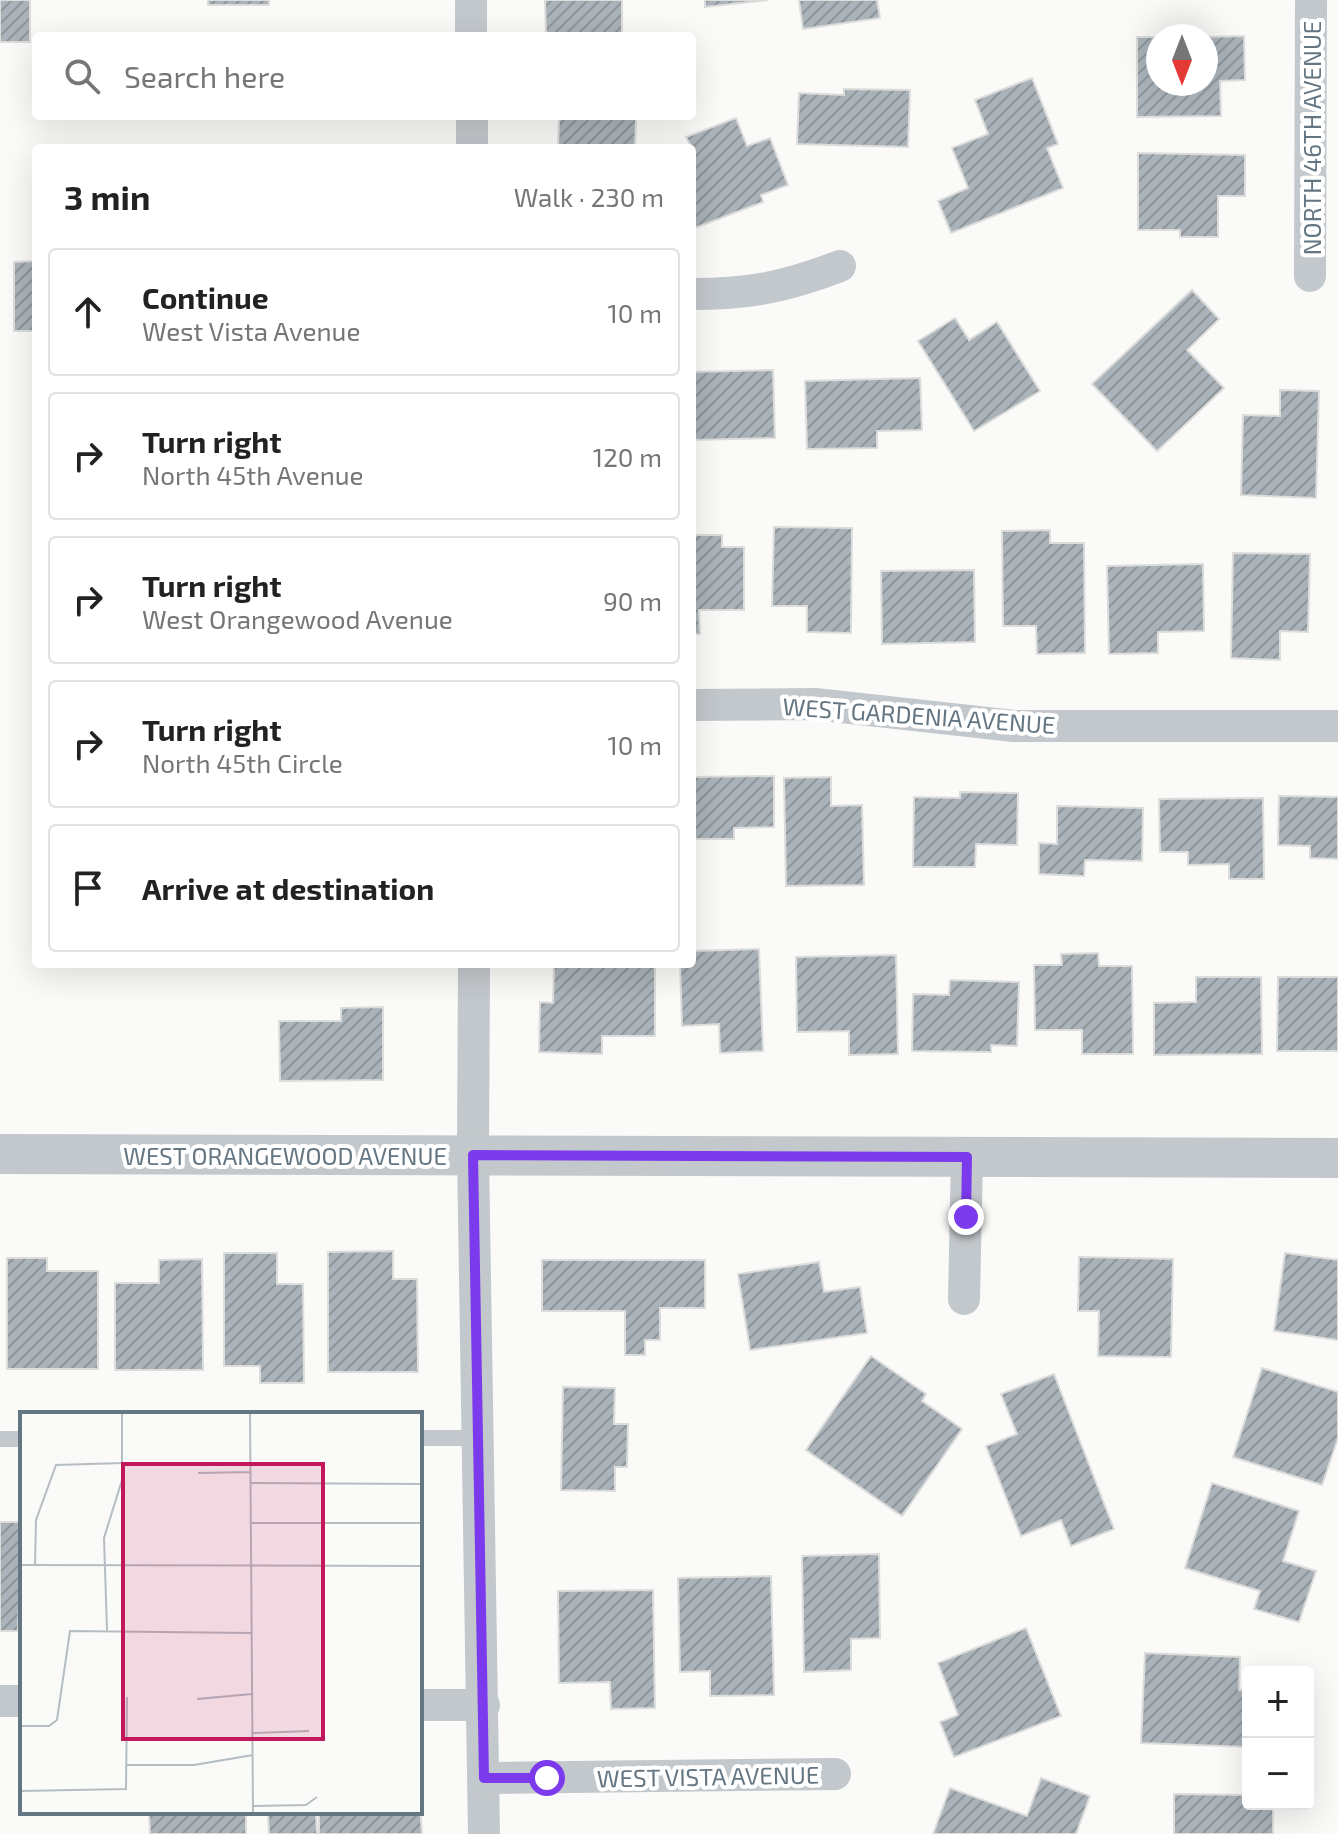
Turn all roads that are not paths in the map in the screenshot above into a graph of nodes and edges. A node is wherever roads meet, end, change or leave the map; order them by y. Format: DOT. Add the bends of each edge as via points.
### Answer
graph roads {
  1 [pos="471,0"];
  2 [pos="1311,0"];
  3 [pos="471,32"];
  4 [pos="472,120"];
  5 [pos="472,144"];
  6 [pos="840,266"];
  7 [pos="1310,276"];
  8 [pos="696,294"];
  9 [pos="696,705"];
  10 [pos="1338,726"];
  11 [pos="474,968"];
  12 [pos="0,1154"];
  13 [pos="473,1155"];
  14 [pos="967,1157"];
  15 [pos="1338,1158"];
  16 [pos="964,1299"];
  17 [pos="422,1438"];
  18 [pos="479,1438"];
  19 [pos="422,1705"];
  20 [pos="484,1705"];
  21 [pos="835,1774"];
  22 [pos="484,1778"];
  23 [pos="484,1834"];
  1 -- 3 [label="street"];
  2 -- 7 [label="street, NORTH 46TH AVENUE"];
  4 -- 5 [label="street"];
  6 -- 8 [label="street" via="788,286"];
  9 -- 10 [label="street, WEST GARDENIA AVENUE" via="815,704 1014,726"];
  11 -- 13 [label="street"];
  12 -- 13 [label="street, WEST ORANGEWOOD AVENUE"];
  13 -- 14 [label="street, WEST ORANGEWOOD AVENUE"];
  13 -- 18 [label="street"];
  14 -- 15 [label="street, WEST ORANGEWOOD AVENUE"];
  14 -- 16 [label="street"];
  17 -- 18 [label="lane"];
  18 -- 20 [label="street"];
  19 -- 20 [label="street"];
  20 -- 22 [label="street"];
  21 -- 22 [label="street, WEST VISTA AVENUE"];
  22 -- 23 [label="street"];
}
